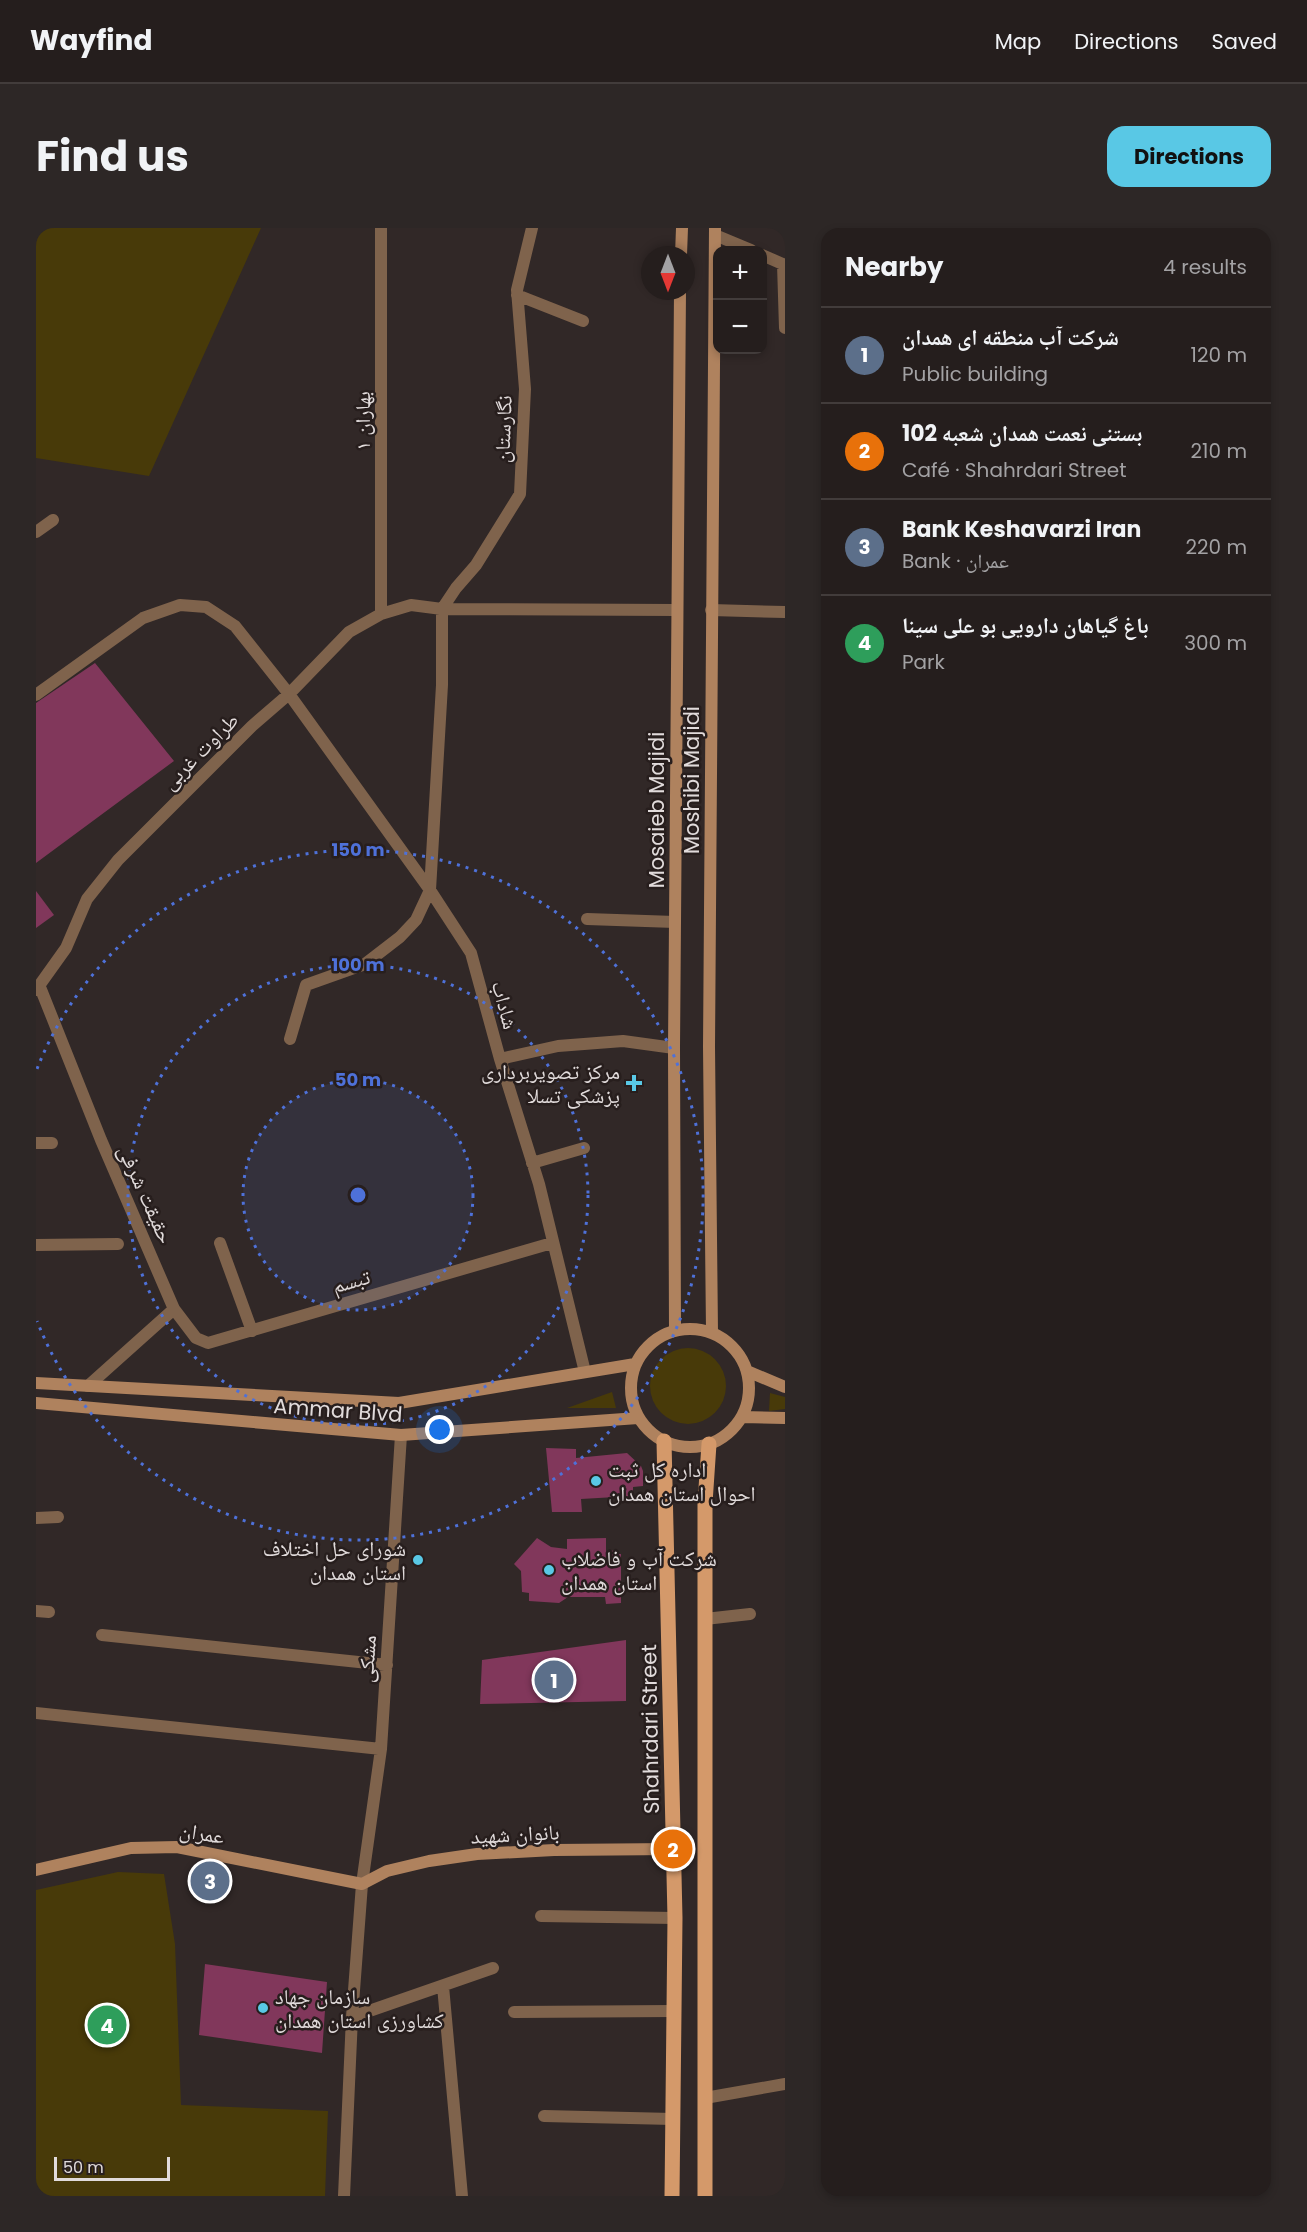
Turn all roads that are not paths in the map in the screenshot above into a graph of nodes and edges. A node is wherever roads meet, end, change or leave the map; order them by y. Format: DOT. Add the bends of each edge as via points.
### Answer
graph roads {
  1 [pos="381,228"];
  2 [pos="532,228"];
  3 [pos="682,228"];
  4 [pos="715,231"];
  5 [pos="681,246"];
  6 [pos="743,246"];
  7 [pos="767,257"];
  8 [pos="784,264"];
  9 [pos="517,295"];
  10 [pos="680,300"];
  11 [pos="583,321"];
  12 [pos="785,328"];
  13 [pos="53,519"];
  14 [pos="36,532"];
  15 [pos="442,609"];
  16 [pos="677,609"];
  17 [pos="711,609"];
  18 [pos="785,612"];
  19 [pos="381,614"];
  20 [pos="289,694"];
  21 [pos="36,695"];
  22 [pos="430,890"];
  23 [pos="587,919"];
  24 [pos="675,922"];
  25 [pos="38,989"];
  26 [pos="290,1039"];
  27 [pos="674,1048"];
  28 [pos="500,1059"];
  29 [pos="36,1143"];
  30 [pos="51,1143"];
  31 [pos="584,1148"];
  32 [pos="532,1162"];
  33 [pos="220,1243"];
  34 [pos="552,1243"];
  35 [pos="118,1244"];
  36 [pos="36,1245"];
  37 [pos="174,1309"];
  38 [pos="675,1330"];
  39 [pos="252,1331"];
  40 [pos="712,1332"];
  41 [pos="635,1364"];
  42 [pos="747,1371"];
  43 [pos="585,1372"];
  44 [pos="36,1383"];
  45 [pos="88,1386"];
  46 [pos="785,1387"];
  47 [pos="36,1403"];
  48 [pos="742,1417"];
  49 [pos="638,1418"];
  50 [pos="785,1418"];
  51 [pos="401,1435"];
  52 [pos="664,1442"];
  53 [pos="709,1444"];
  54 [pos="58,1517"];
  55 [pos="36,1518"];
  56 [pos="36,1611"];
  57 [pos="49,1612"];
  58 [pos="750,1614"];
  59 [pos="705,1619"];
  60 [pos="102,1635"];
  61 [pos="387,1665"];
  62 [pos="36,1713"];
  63 [pos="381,1749"];
  64 [pos="674,1849"];
  65 [pos="36,1870"];
  66 [pos="362,1884"];
  67 [pos="541,1917"];
  68 [pos="675,1918"];
  69 [pos="493,1968"];
  70 [pos="443,1986"];
  71 [pos="674,2011"];
  72 [pos="514,2012"];
  73 [pos="352,2018"];
  74 [pos="785,2084"];
  75 [pos="705,2098"];
  76 [pos="544,2116"];
  77 [pos="673,2119"];
  78 [pos="344,2196"];
  79 [pos="462,2196"];
  80 [pos="672,2196"];
  81 [pos="705,2196"];
  1 -- 19 [label="street, بهاران ۱"];
  2 -- 9 [label="street, نگارستان"];
  3 -- 5 [label="main road"];
  4 -- 6 [label="street"];
  4 -- 17 [label="main road, Moshibi Majidi"];
  7 -- 8 [label="street"];
  8 -- 12 [label="street"];
  9 -- 11 [label="street"];
  9 -- 15 [label="street, نگارستان" via="525,389 520,494 476,565"];
  10 -- 16 [label="main road, Mosaieb Majidi"];
  13 -- 14 [label="street"];
  15 -- 16 [label="street, طراوت غربی"];
  15 -- 19 [label="street, طراوت غربی" via="411,605"];
  15 -- 22 [label="street" via="442,685"];
  16 -- 24 [label="main road, Mosaieb Majidi"];
  17 -- 18 [label="street"];
  17 -- 40 [label="main road, Moshibi Majidi"];
  19 -- 20 [label="street, طراوت غربی" via="349,632"];
  20 -- 21 [label="street, شاداب" via="235,626 206,608 180,605 143,618"];
  20 -- 22 [label="street, شاداب"];
  20 -- 25 [label="street, طراوت غربی" via="118,860 87,899 66,948"];
  22 -- 26 [label="street" via="416,920 400,937 364,964 306,985"];
  22 -- 28 [label="street, شاداب" via="471,953"];
  23 -- 24 [label="street"];
  24 -- 27 [label="main road, Mosaieb Majidi"];
  25 -- 37 [label="street, حقیقت شرفی"];
  27 -- 28 [label="street" via="623,1041 558,1046"];
  27 -- 38 [label="main road, Mosaieb Majidi"];
  28 -- 32 [label="street, شاداب"];
  29 -- 30 [label="street"];
  31 -- 32 [label="street"];
  32 -- 34 [label="street, شاداب"];
  33 -- 39 [label="street"];
  34 -- 39 [label="street, تبسم"];
  34 -- 43 [label="street, شاداب"];
  35 -- 36 [label="street"];
  37 -- 39 [label="street, تبسم" via="196,1338 208,1343"];
  37 -- 45 [label="street"];
  38 -- 40 [label="main road" via="694,1328"];
  38 -- 41 [label="main road" via="651,1342"];
  40 -- 42 [label="main road" via="740,1355"];
  41 -- 43 [label="main road, Ammar Blvd"];
  41 -- 49 [label="main road" via="630,1382"];
  42 -- 46 [label="main road"];
  42 -- 48 [label="main road" via="750,1387"];
  43 -- 45 [label="main road, Ammar Blvd" via="399,1404"];
  44 -- 45 [label="main road, Ammar Blvd"];
  47 -- 51 [label="main road, Ammar Blvd"];
  48 -- 50 [label="main road"];
  48 -- 53 [label="main road" via="722,1438"];
  49 -- 51 [label="main road, Ammar Blvd"];
  49 -- 52 [label="main road"];
  51 -- 61 [label="street, مشکی"];
  52 -- 53 [label="main road" via="694,1447"];
  52 -- 64 [label="main road, Shahrdari Street"];
  53 -- 59 [label="main road"];
  54 -- 55 [label="street"];
  56 -- 57 [label="street"];
  58 -- 59 [label="street"];
  59 -- 75 [label="main road"];
  60 -- 61 [label="street"];
  61 -- 63 [label="street, مشکی"];
  62 -- 63 [label="street"];
  63 -- 66 [label="street, مشکی"];
  64 -- 66 [label="main road, بانوان شهید" via="477,1854 387,1871"];
  64 -- 68 [label="main road, Shahrdari Street"];
  65 -- 66 [label="main road, عمران" via="131,1848 177,1847"];
  66 -- 73 [label="street, مشکی"];
  67 -- 68 [label="street"];
  68 -- 71 [label="main road, Shahrdari Street"];
  69 -- 70 [label="street"];
  70 -- 73 [label="street"];
  70 -- 79 [label="street"];
  71 -- 72 [label="street"];
  71 -- 77 [label="main road, Shahrdari Street"];
  73 -- 78 [label="street, مشکی"];
  74 -- 75 [label="street"];
  75 -- 81 [label="main road"];
  76 -- 77 [label="street"];
  77 -- 80 [label="main road, Shahrdari Street"];
}
